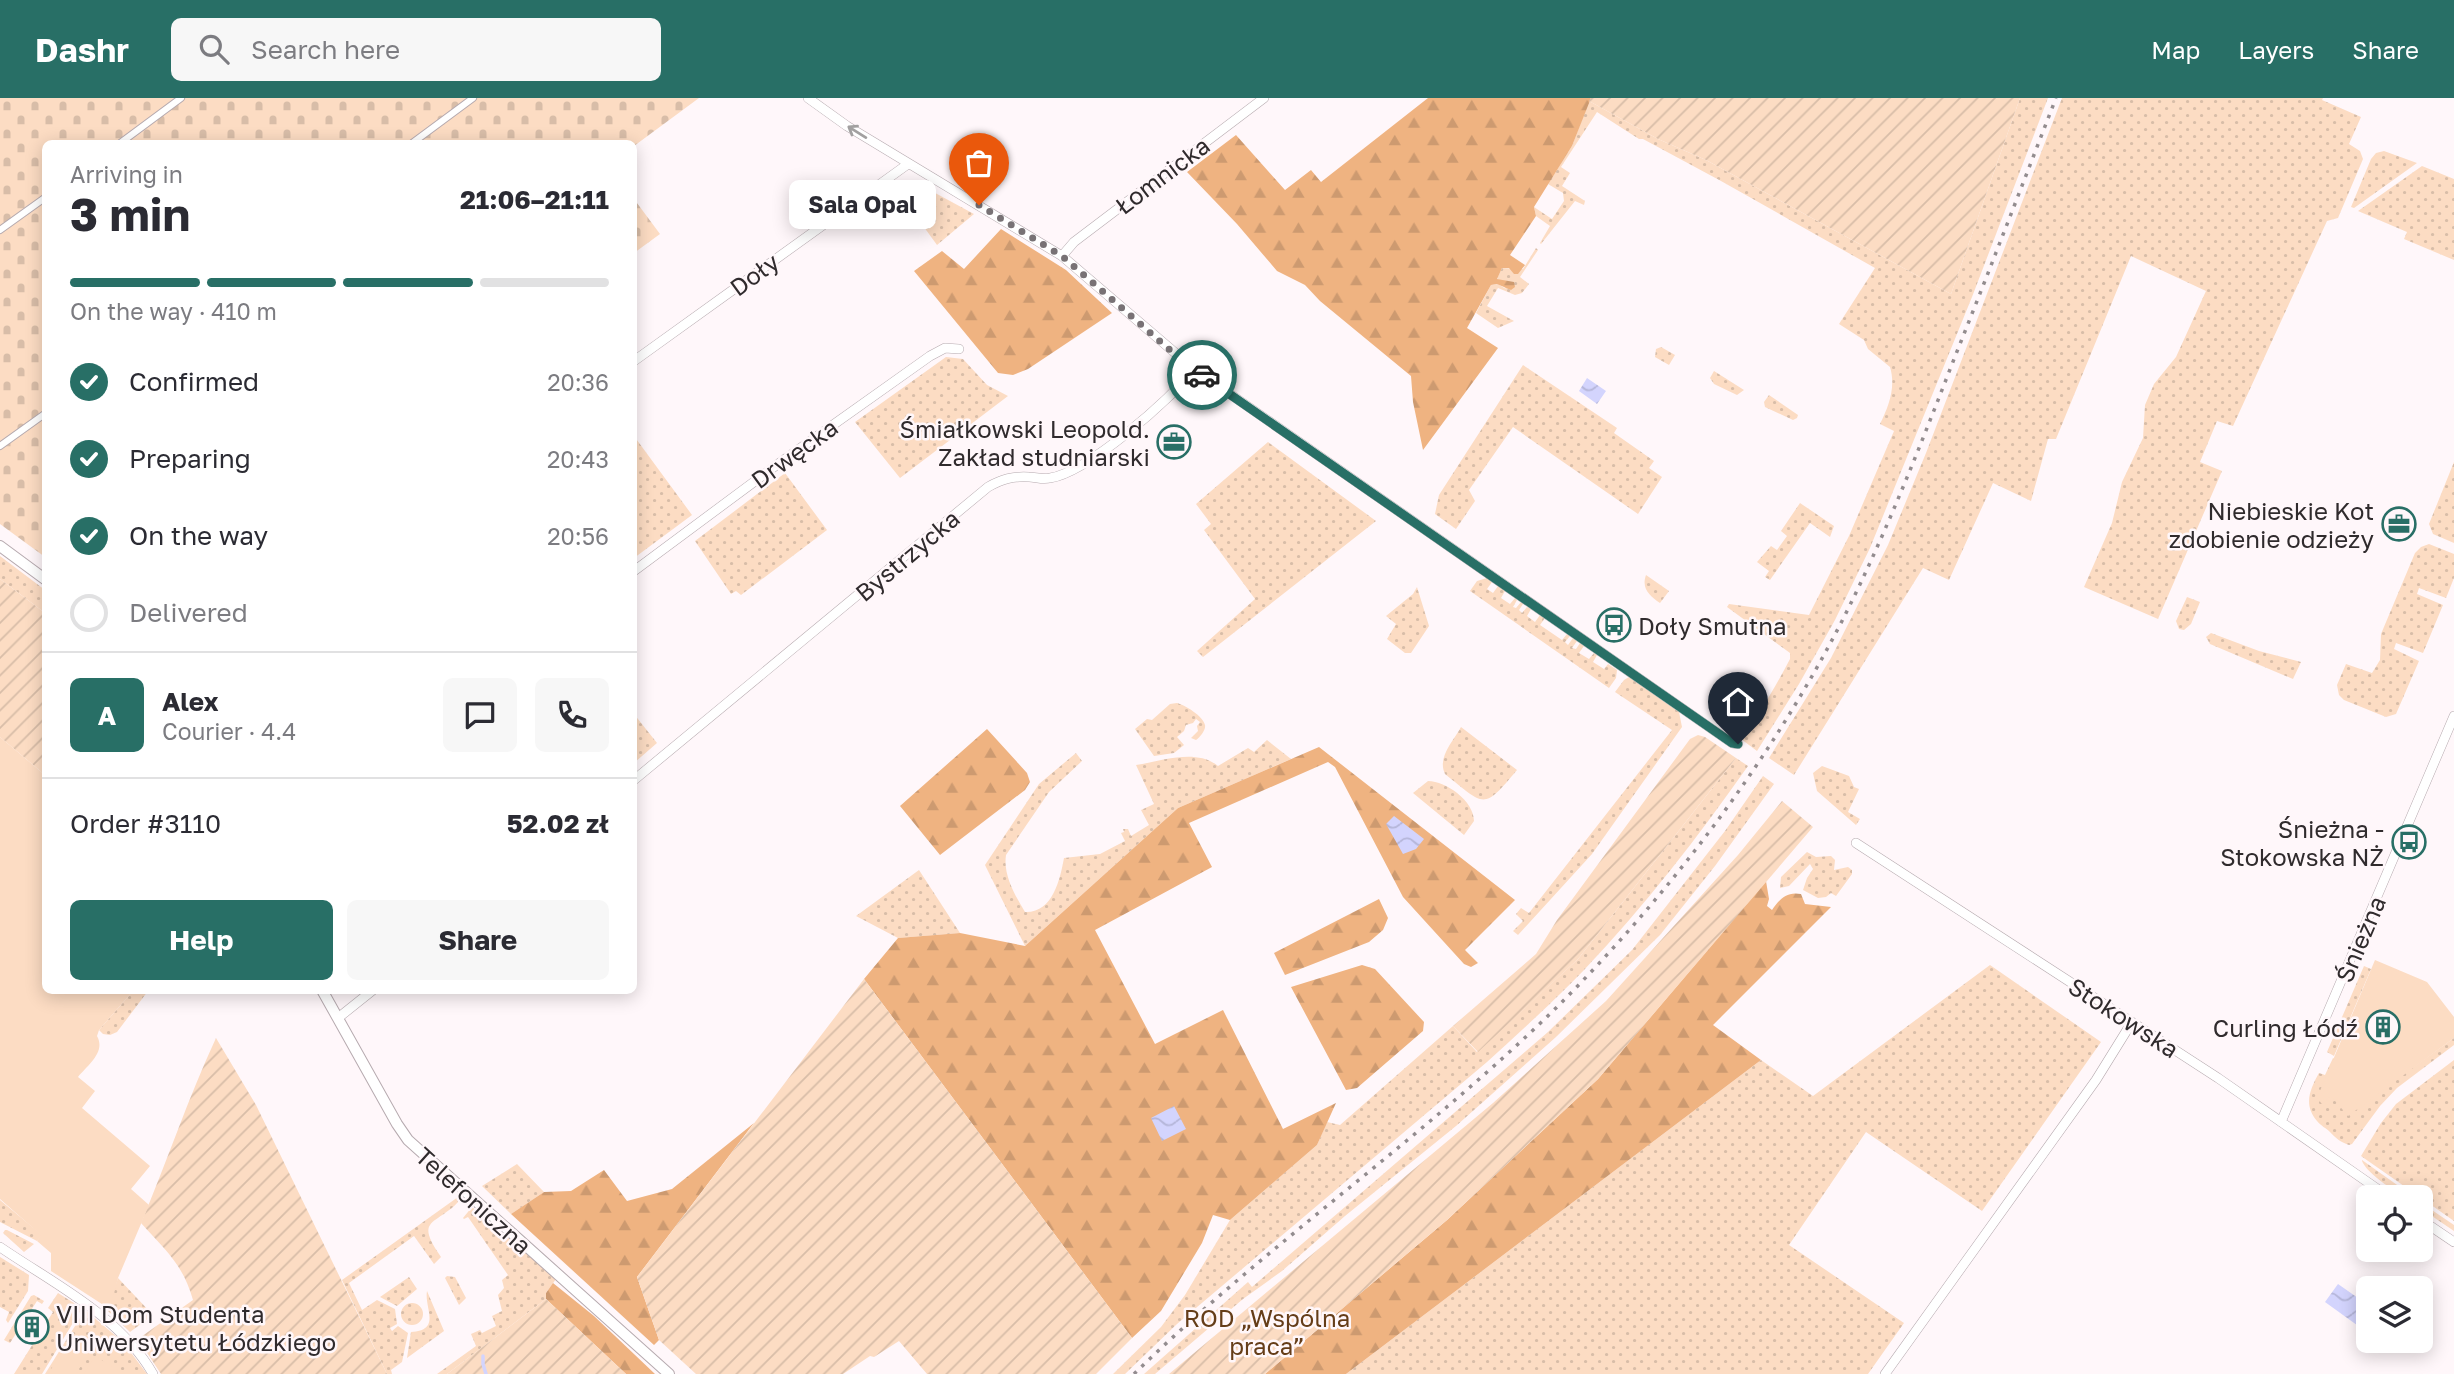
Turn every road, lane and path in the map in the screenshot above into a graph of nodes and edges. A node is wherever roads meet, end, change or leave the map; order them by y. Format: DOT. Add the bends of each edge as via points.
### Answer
graph roads {
  1 [pos="181,98"];
  2 [pos="473,98"];
  3 [pos="808,98"];
  4 [pos="1265,98"];
  5 [pos="124,140"];
  6 [pos="416,140"];
  7 [pos="908,163"];
  8 [pos="42,200"];
  9 [pos="0,230"];
  10 [pos="1062,256"];
  11 [pos="959,349"];
  12 [pos="637,358"];
  13 [pos="1194,369"];
  14 [pos="42,415"];
  15 [pos="0,446"];
  16 [pos="0,545"];
  17 [pos="637,569"];
  18 [pos="42,577"];
  19 [pos="2454,716"];
  20 [pos="1738,744"];
  21 [pos="637,778"];
  22 [pos="1856,843"];
  23 [pos="324,994"];
  24 [pos="368,994"];
  25 [pos="338,1018"];
  26 [pos="2132,1023"];
  27 [pos="2281,1122"];
  28 [pos="2372,1185"];
  29 [pos="2433,1228"];
  30 [pos="2454,1242"];
  31 [pos="0,1247"];
  32 [pos="153,1374"];
  33 [pos="669,1374"];
  34 [pos="1885,1374"];
  1 -- 5 [label="street"];
  2 -- 6 [label="street"];
  7 -- 3 [label="street, one-way"];
  4 -- 10 [label="street, Łomnicka" via="1074,242"];
  7 -- 10 [label="street"];
  7 -- 12 [label="street, Doły"];
  8 -- 9 [label="street"];
  10 -- 13 [label="street"];
  11 -- 17 [label="street, Drwęcka" via="945,348 930,356"];
  13 -- 20 [label="street"];
  13 -- 21 [label="street, Bystrzycka" via="1156,407 1074,470 1049,479 1009,478 988,487"];
  14 -- 15 [label="street"];
  16 -- 18 [label="street"];
  19 -- 27 [label="street, Śnieżna"];
  22 -- 26 [label="street, Stokowska"];
  23 -- 25 [label="street, Telefoniczna"];
  24 -- 25 [label="street"];
  25 -- 33 [label="street, Telefoniczna" via="408,1140"];
  26 -- 27 [label="street, Stokowska"];
  26 -- 34 [label="street"];
  27 -- 28 [label="street, Stokowska"];
  29 -- 30 [label="street"];
  31 -- 32 [label="street" via="116,1327"];
}
